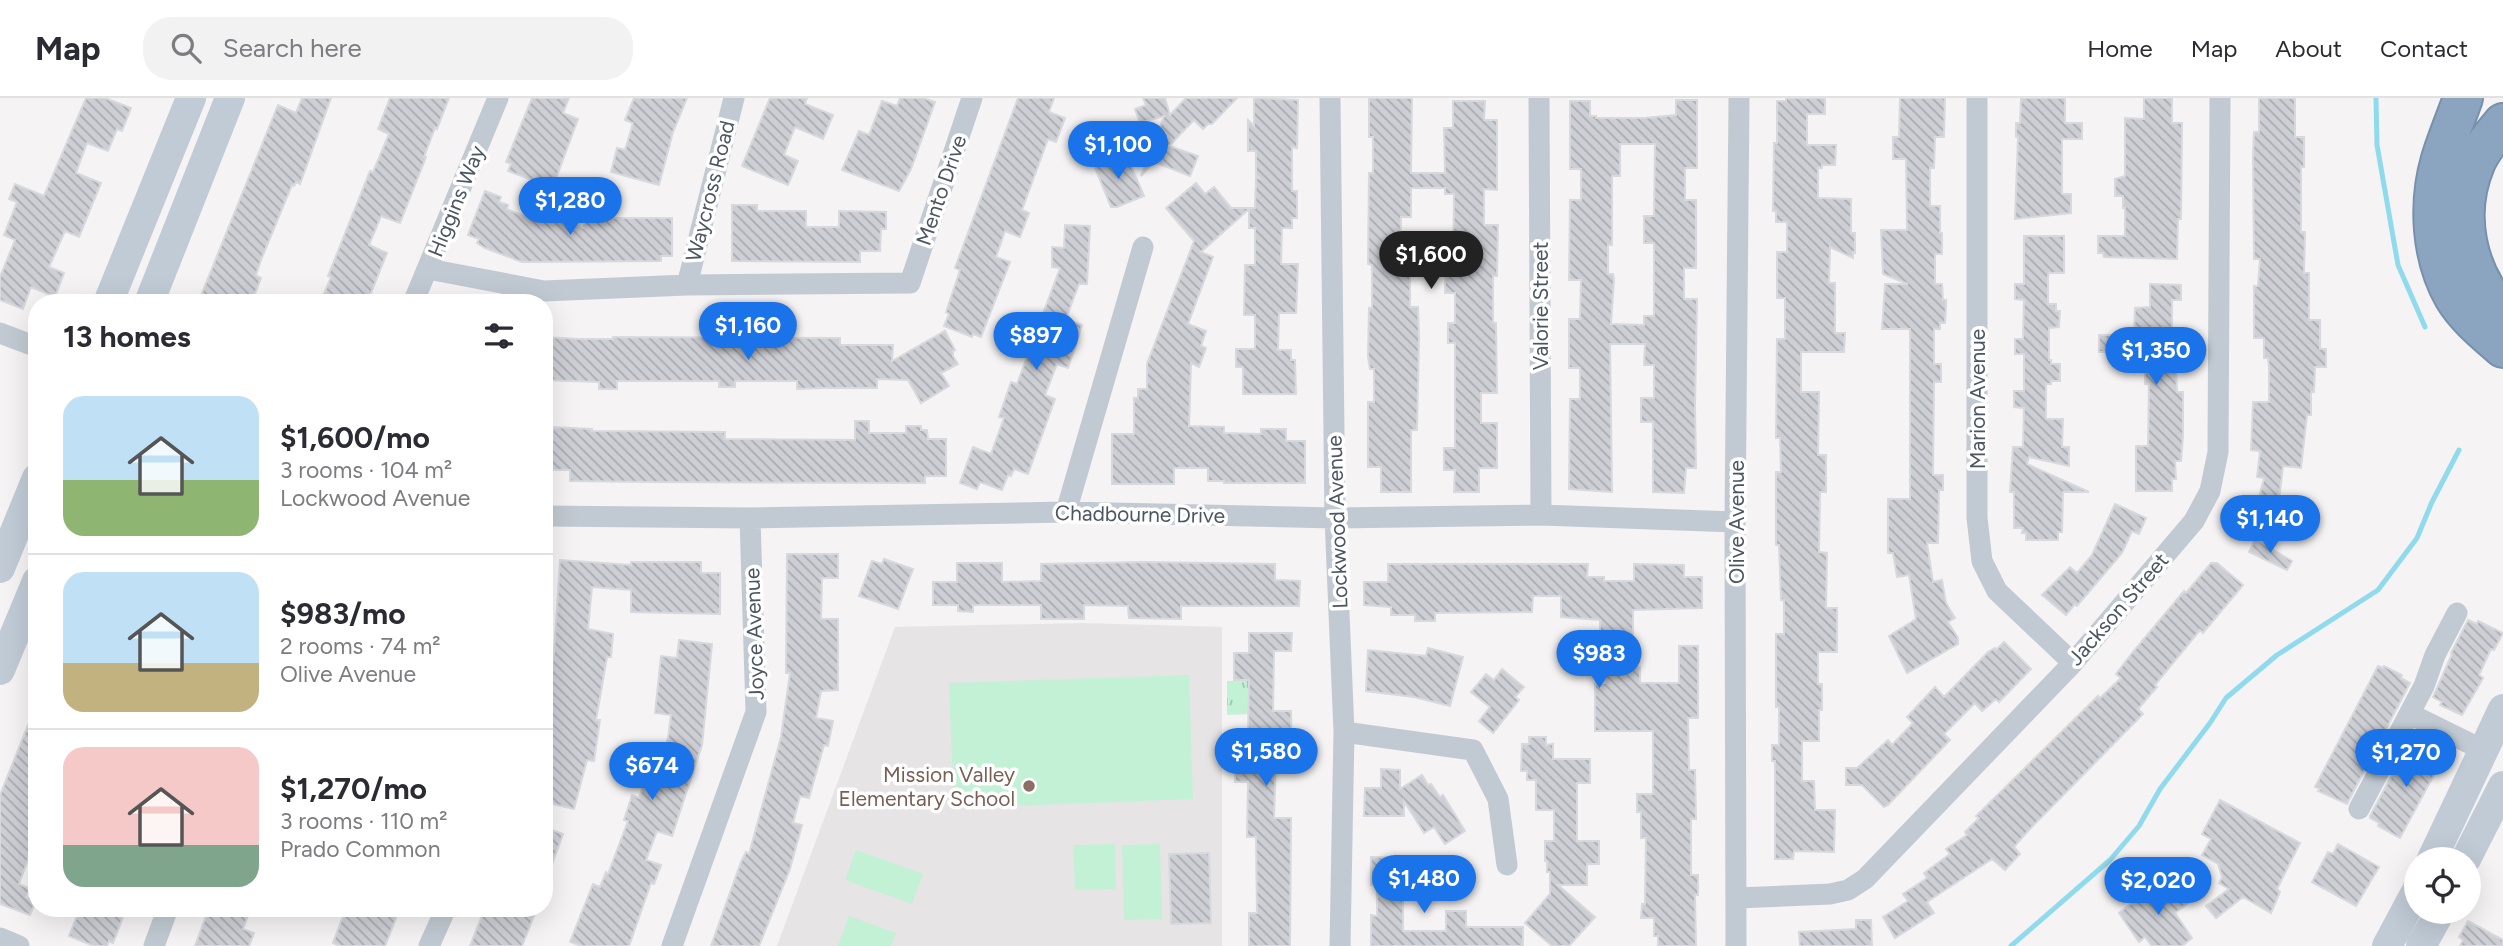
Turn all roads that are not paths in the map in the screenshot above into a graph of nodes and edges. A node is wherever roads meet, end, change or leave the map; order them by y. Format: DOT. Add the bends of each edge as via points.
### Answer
graph roads {
  1 [pos="191,98"];
  2 [pos="230,98"];
  3 [pos="498,98"];
  4 [pos="734,98"];
  5 [pos="972,98"];
  6 [pos="1330,98"];
  7 [pos="1539,98"];
  8 [pos="1739,98"];
  9 [pos="1977,98"];
  10 [pos="2220,98"];
  11 [pos="2463,98"];
  12 [pos="2503,123"];
  13 [pos="1143,247"];
  14 [pos="428,269"];
  15 [pos="687,285"];
  16 [pos="112,294"];
  17 [pos="153,294"];
  18 [pos="417,294"];
  19 [pos="2503,312"];
  20 [pos="0,333"];
  21 [pos="28,344"];
  22 [pos="2503,348"];
  23 [pos="28,500"];
  24 [pos="1066,512"];
  25 [pos="1541,515"];
  26 [pos="553,516"];
  27 [pos="750,518"];
  28 [pos="1335,518"];
  29 [pos="1735,522"];
  30 [pos="0,568"];
  31 [pos="28,603"];
  32 [pos="2457,613"];
  33 [pos="2073,663"];
  34 [pos="0,670"];
  35 [pos="2503,709"];
  36 [pos="2410,714"];
  37 [pos="1344,732"];
  38 [pos="2483,750"];
  39 [pos="2503,786"];
  40 [pos="2360,809"];
  41 [pos="2438,847"];
  42 [pos="2472,847"];
  43 [pos="1507,865"];
  44 [pos="1737,898"];
  45 [pos="2404,913"];
  46 [pos="165,917"];
  47 [pos="442,917"];
  48 [pos="2433,924"];
  49 [pos="0,939"];
  50 [pos="19,946"];
  51 [pos="154,946"];
  52 [pos="429,946"];
  53 [pos="673,946"];
  54 [pos="1340,946"];
  55 [pos="1736,946"];
  56 [pos="2386,946"];
  57 [pos="2421,946"];
  1 -- 16 [label="main road"];
  2 -- 17 [label="main road"];
  3 -- 14 [label="street, Higgins Way"];
  4 -- 15 [label="street, Waycross Road"];
  5 -- 15 [label="street, Mento Drive" via="910,283"];
  6 -- 28 [label="street, Lockwood Avenue"];
  7 -- 25 [label="street, Valorie Street"];
  8 -- 29 [label="street, Olive Avenue"];
  9 -- 33 [label="street, Marion Avenue" via="1977,504 1982,561 1997,591"];
  10 -- 33 [label="street, Jackson Street" via="2218,452 2210,491 2194,521"];
  11 -- 22 [label="highway" via="2441,160 2434,230 2440,265 2455,297"];
  12 -- 19 [label="highway" via="2475,162 2466,193 2465,229 2472,265"];
  13 -- 24 [label="street"];
  14 -- 15 [label="street" via="544,291"];
  14 -- 18 [label="street, Higgins Way"];
  20 -- 21 [label="street"];
  23 -- 30 [label="main road"];
  24 -- 27 [label="street, Chadbourne Drive"];
  24 -- 28 [label="street, Chadbourne Drive"];
  25 -- 28 [label="street, Chadbourne Drive"];
  25 -- 29 [label="street, Chadbourne Drive"];
  26 -- 27 [label="street, Chadbourne Drive"];
  27 -- 53 [label="street, Joyce Avenue" via="756,712"];
  28 -- 37 [label="street, Lockwood Avenue"];
  29 -- 44 [label="street, Olive Avenue"];
  31 -- 34 [label="main road"];
  32 -- 36 [label="street"];
  33 -- 44 [label="street, Jackson Street" via="1865,879 1830,894"];
  35 -- 38 [label="main road"];
  36 -- 38 [label="street"];
  36 -- 40 [label="street"];
  37 -- 43 [label="street" via="1473,750 1498,799"];
  37 -- 54 [label="street, Lockwood Avenue"];
  38 -- 41 [label="main road"];
  39 -- 42 [label="main road"];
  44 -- 55 [label="street, Olive Avenue"];
  45 -- 56 [label="main road"];
  46 -- 51 [label="street"];
  47 -- 52 [label="street"];
  48 -- 57 [label="main road"];
  49 -- 50 [label="street"];
}
